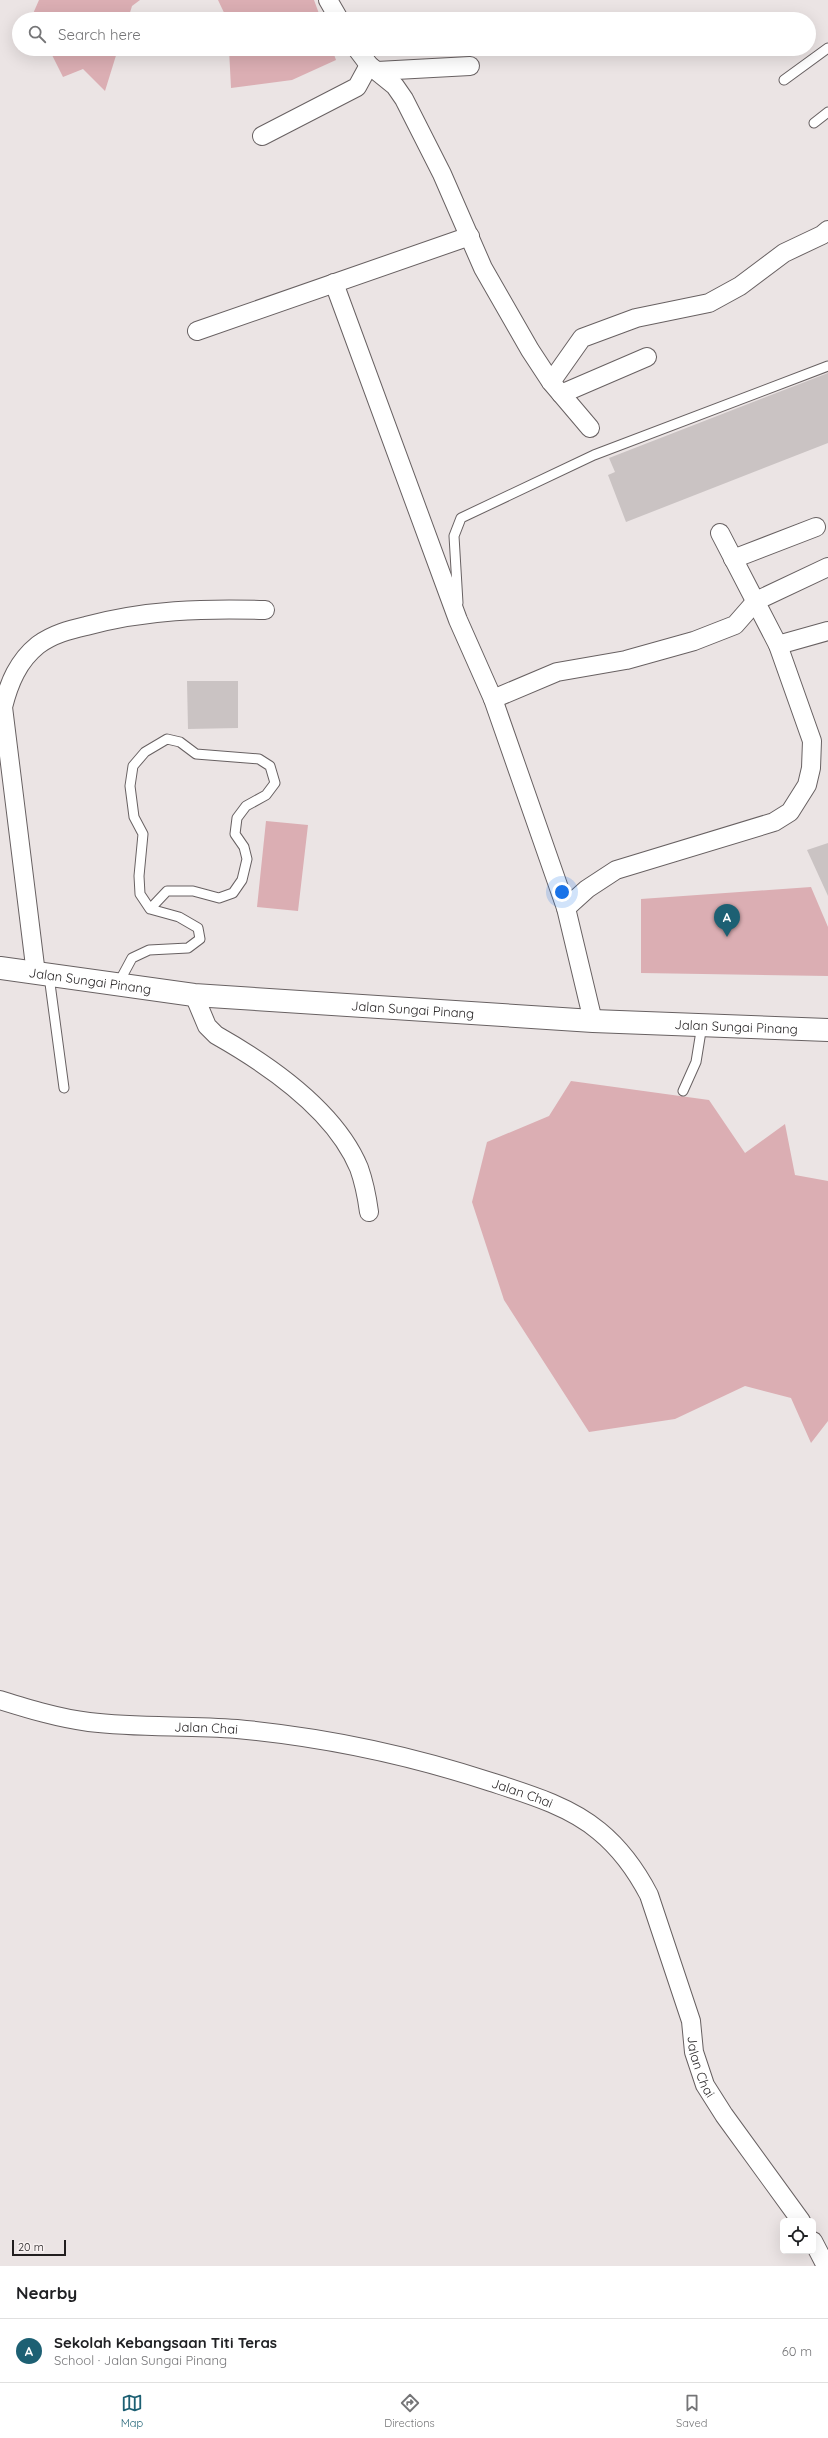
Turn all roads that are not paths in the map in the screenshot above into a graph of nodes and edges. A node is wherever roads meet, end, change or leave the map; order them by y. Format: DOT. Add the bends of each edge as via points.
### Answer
graph roads {
  1 [pos="328,0"];
  2 [pos="335,12"];
  3 [pos="828,48"];
  4 [pos="364,56"];
  5 [pos="470,66"];
  6 [pos="373,68"];
  7 [pos="784,80"];
  8 [pos="828,112"];
  9 [pos="814,123"];
  10 [pos="262,136"];
  11 [pos="828,230"];
  12 [pos="470,236"];
  13 [pos="334,283"];
  14 [pos="197,332"];
  15 [pos="647,357"];
  16 [pos="828,366"];
  17 [pos="556,388"];
  18 [pos="590,428"];
  19 [pos="816,527"];
  20 [pos="720,533"];
  21 [pos="733,559"];
  22 [pos="828,567"];
  23 [pos="756,601"];
  24 [pos="265,610"];
  25 [pos="458,620"];
  26 [pos="828,631"];
  27 [pos="778,645"];
  28 [pos="493,699"];
  29 [pos="150,908"];
  30 [pos="566,908"];
  31 [pos="0,968"];
  32 [pos="43,975"];
  33 [pos="117,985"];
  34 [pos="194,995"];
  35 [pos="593,1021"];
  36 [pos="702,1024"];
  37 [pos="828,1030"];
  38 [pos="64,1088"];
  39 [pos="683,1091"];
  40 [pos="370,1212"];
  41 [pos="0,1700"];
  42 [pos="798,2218"];
  43 [pos="816,2247"];
  44 [pos="826,2266"];
  1 -- 2 [label="street"];
  3 -- 7 [label="lane"];
  4 -- 6 [label="street"];
  5 -- 6 [label="street"];
  6 -- 10 [label="street" via="357,87"];
  6 -- 12 [label="street" via="395,86 404,99"];
  8 -- 9 [label="lane"];
  11 -- 17 [label="street" via="784,253 740,286 708,302 636,318 582,338"];
  12 -- 13 [label="street"];
  12 -- 17 [label="street" via="483,268 530,350"];
  13 -- 14 [label="street"];
  13 -- 25 [label="street"];
  15 -- 17 [label="street"];
  16 -- 25 [label="lane" via="594,455 461,518 454,536"];
  17 -- 18 [label="street"];
  19 -- 21 [label="street"];
  20 -- 21 [label="street"];
  21 -- 23 [label="street"];
  22 -- 23 [label="street"];
  23 -- 27 [label="street"];
  23 -- 28 [label="street" via="735,625 694,641 626,660 557,672"];
  24 -- 32 [label="street" via="213,608 161,612 110,620 60,633 38,645 21,662 9,684 4,707"];
  25 -- 28 [label="street"];
  26 -- 27 [label="street"];
  27 -- 30 [label="street" via="812,741 811,768 807,785 790,812 774,822 747,832 616,870 587,889"];
  28 -- 30 [label="street"];
  29 -- 29 [label="lane" via="140,894 143,834 134,817 130,786 133,766 145,752 167,739 180,742 196,754 259,759 270,766 275,783 266,794 246,806 237,818 235,834 244,847 247,859 242,880 233,893 219,898 193,891 167,891"];
  29 -- 33 [label="lane" via="179,917 198,928 200,939 188,948 149,950 132,958"];
  30 -- 35 [label="street"];
  31 -- 32 [label="main road, Jalan Sungai Pinang"];
  32 -- 33 [label="main road, Jalan Sungai Pinang"];
  32 -- 38 [label="lane"];
  33 -- 34 [label="main road, Jalan Sungai Pinang"];
  34 -- 35 [label="main road, Jalan Sungai Pinang"];
  34 -- 40 [label="street" via="207,1026 216,1035 286,1080 325,1118 348,1147 358,1167"];
  35 -- 36 [label="main road, Jalan Sungai Pinang"];
  36 -- 37 [label="main road, Jalan Sungai Pinang"];
  36 -- 39 [label="lane" via="696,1062"];
  41 -- 42 [label="street, Jalan Chai" via="42,1713 89,1722 237,1729 376,1749 442,1766 530,1794 576,1816 599,1831 622,1852 649,1894 691,2021 694,2052 705,2084 724,2116"];
  43 -- 44 [label="street"];
}
